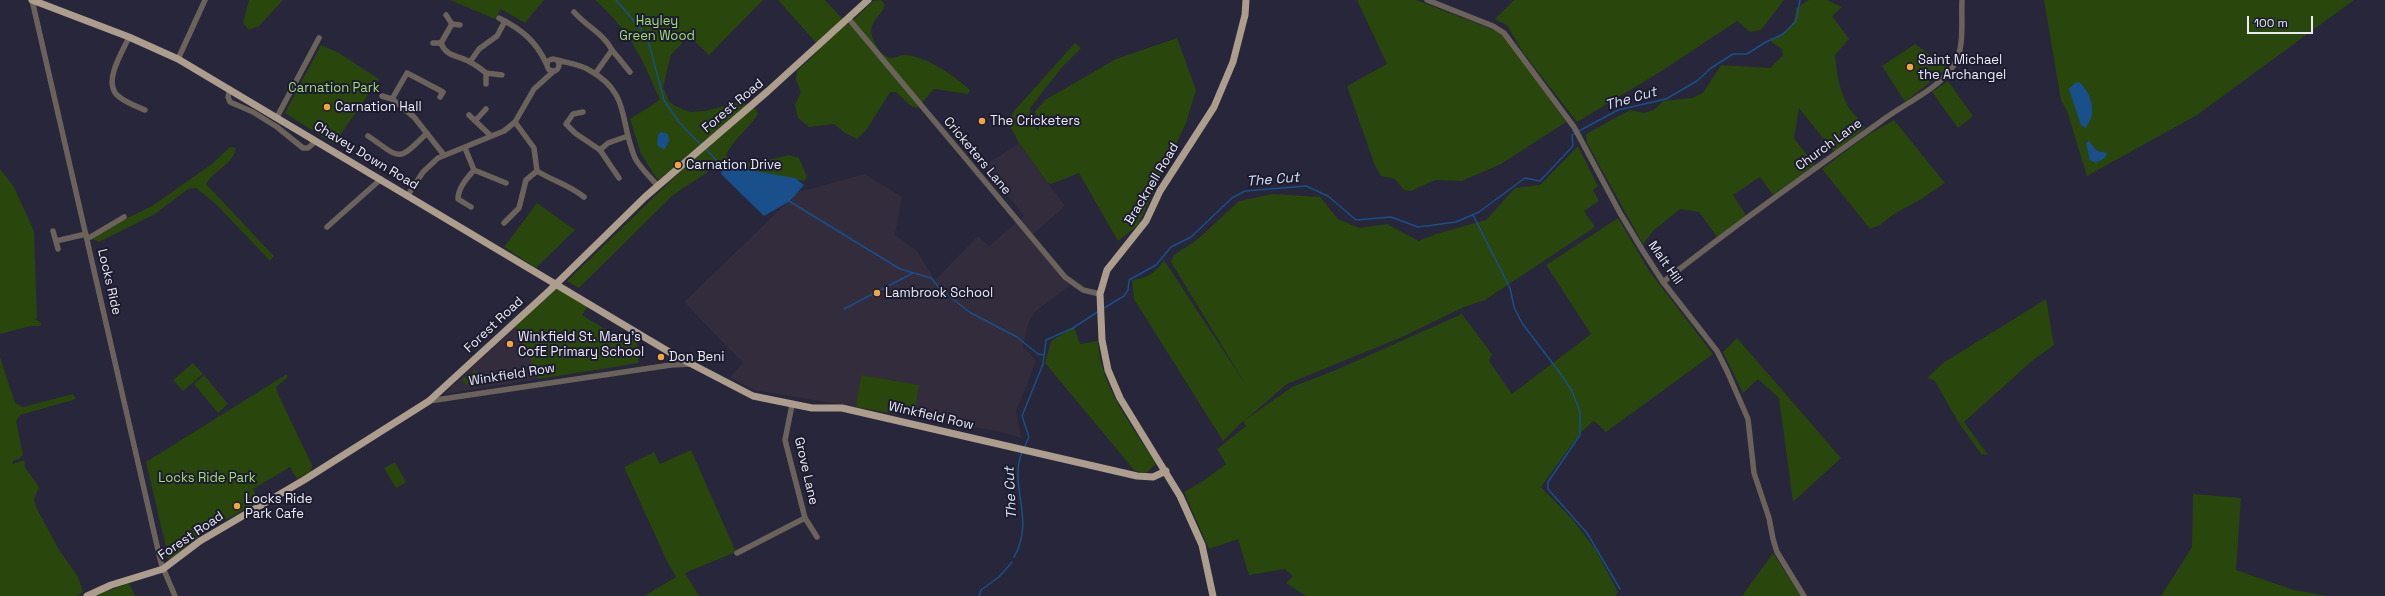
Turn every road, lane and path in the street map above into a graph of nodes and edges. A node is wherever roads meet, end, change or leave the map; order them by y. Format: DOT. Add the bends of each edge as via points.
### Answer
graph roads {
  1 [pos="32,0"];
  2 [pos="205,0"];
  3 [pos="868,0"];
  4 [pos="1246,0"];
  5 [pos="1427,0"];
  6 [pos="1962,0"];
  7 [pos="574,12"];
  8 [pos="446,16"];
  9 [pos="500,18"];
  10 [pos="848,18"];
  11 [pos="506,21"];
  12 [pos="452,24"];
  13 [pos="460,25"];
  14 [pos="129,36"];
  15 [pos="319,38"];
  16 [pos="433,43"];
  17 [pos="441,43"];
  18 [pos="612,50"];
  19 [pos="178,59"];
  20 [pos="470,62"];
  21 [pos="550,62"];
  22 [pos="572,65"];
  23 [pos="556,69"];
  24 [pos="630,72"];
  25 [pos="486,73"];
  26 [pos="595,74"];
  27 [pos="502,75"];
  28 [pos="544,79"];
  29 [pos="486,84"];
  30 [pos="230,89"];
  31 [pos="382,96"];
  32 [pos="440,97"];
  33 [pos="392,99"];
  34 [pos="486,109"];
  35 [pos="145,110"];
  36 [pos="583,112"];
  37 [pos="469,115"];
  38 [pos="277,117"];
  39 [pos="475,121"];
  40 [pos="515,122"];
  41 [pos="427,132"];
  42 [pos="368,136"];
  43 [pos="491,136"];
  44 [pos="628,136"];
  45 [pos="316,141"];
  46 [pos="465,148"];
  47 [pos="600,150"];
  48 [pos="444,155"];
  49 [pos="474,170"];
  50 [pos="537,171"];
  51 [pos="619,178"];
  52 [pos="381,179"];
  53 [pos="506,183"];
  54 [pos="658,186"];
  55 [pos="408,195"];
  56 [pos="584,198"];
  57 [pos="471,207"];
  58 [pos="124,217"];
  59 [pos="504,223"];
  60 [pos="327,227"];
  61 [pos="53,231"];
  62 [pos="86,236"];
  63 [pos="56,241"];
  64 [pos="58,249"];
  65 [pos="1663,282"];
  66 [pos="556,284"];
  67 [pos="1100,294"];
  68 [pos="676,356"];
  69 [pos="694,364"];
  70 [pos="670,365"];
  71 [pos="429,401"];
  72 [pos="792,405"];
  73 [pos="1166,471"];
  74 [pos="805,518"];
  75 [pos="817,537"];
  76 [pos="737,553"];
  77 [pos="163,569"];
  78 [pos="87,596"];
  79 [pos="175,596"];
  80 [pos="1213,596"];
  81 [pos="1804,596"];
  1 -- 14 [label="main road, Chavey Down Road"];
  1 -- 62 [label="street, Locks Ride"];
  2 -- 19 [label="street"];
  3 -- 10 [label="main road, Forest Road"];
  4 -- 67 [label="main road, Bracknell Road" via="1245,15 1233,62 1214,107 1160,191 1146,221 1107,270"];
  5 -- 65 [label="street, Malt Hill" via="1493,26 1504,33 1576,132 1620,213"];
  6 -- 65 [label="street, Church Lane" via="1960,49 1954,64 1943,79 1882,120"];
  7 -- 18 [label="street" via="604,37"];
  8 -- 12 [label="street"];
  9 -- 11 [label="street"];
  10 -- 54 [label="main road, Forest Road" via="768,92"];
  10 -- 67 [label="street, Cricketers Lane" via="1065,277 1083,290"];
  11 -- 20 [label="street" via="497,36 480,49"];
  11 -- 21 [label="street" via="528,36"];
  12 -- 13 [label="street"];
  12 -- 17 [label="street"];
  14 -- 19 [label="main road, Chavey Down Road"];
  14 -- 35 [label="street" via="111,80 112,88 117,95"];
  15 -- 38 [label="street"];
  16 -- 17 [label="street"];
  17 -- 20 [label="street" via="443,50 449,54"];
  18 -- 24 [label="street"];
  18 -- 26 [label="street"];
  19 -- 30 [label="main road, Chavey Down Road"];
  20 -- 25 [label="street"];
  21 -- 22 [label="street"];
  21 -- 23 [label="street"];
  21 -- 23 [label="street" via="550,70"];
  21 -- 28 [label="street"];
  22 -- 23 [label="street"];
  22 -- 26 [label="street"];
  23 -- 28 [label="street"];
  25 -- 27 [label="street"];
  25 -- 29 [label="street"];
  26 -- 44 [label="street" via="606,82 619,98 626,118"];
  28 -- 40 [label="street" via="532,93"];
  30 -- 38 [label="main road, Chavey Down Road"];
  30 -- 45 [label="street" via="230,102 277,127 303,148 308,148"];
  31 -- 33 [label="street"];
  32 -- 33 [label="street" via="444,92 407,73"];
  33 -- 41 [label="street" via="401,104"];
  34 -- 39 [label="street"];
  36 -- 47 [label="street" via="573,114 566,124 575,134"];
  37 -- 39 [label="street"];
  38 -- 45 [label="main road, Chavey Down Road"];
  39 -- 43 [label="street"];
  40 -- 43 [label="street"];
  40 -- 50 [label="street" via="534,148"];
  41 -- 42 [label="street" via="405,154 397,156"];
  41 -- 48 [label="street"];
  43 -- 46 [label="street"];
  44 -- 47 [label="street" via="608,143"];
  44 -- 54 [label="street" via="643,171"];
  45 -- 52 [label="main road, Chavey Down Road"];
  46 -- 48 [label="street"];
  46 -- 49 [label="street"];
  47 -- 51 [label="street"];
  48 -- 55 [label="street" via="430,164"];
  49 -- 53 [label="street"];
  49 -- 57 [label="street" via="458,195 458,199"];
  50 -- 56 [label="street" via="556,182 570,186"];
  50 -- 59 [label="street" via="526,180 519,208"];
  52 -- 55 [label="main road, Chavey Down Road"];
  52 -- 60 [label="street"];
  54 -- 66 [label="main road, Forest Road"];
  55 -- 66 [label="main road, Chavey Down Road"];
  58 -- 62 [label="street"];
  61 -- 63 [label="street"];
  62 -- 63 [label="street"];
  62 -- 77 [label="street, Locks Ride"];
  63 -- 64 [label="street"];
  65 -- 81 [label="street, Malt Hill" via="1717,351 1737,389 1748,419 1754,473 1769,518 1772,539"];
  66 -- 68 [label="main road, Chavey Down Road"];
  66 -- 71 [label="main road, Forest Road"];
  67 -- 73 [label="main road, Bracknell Road" via="1102,340 1108,370 1120,398"];
  68 -- 69 [label="main road, Winkfield Row"];
  68 -- 70 [label="street"];
  69 -- 70 [label="street, Winkfield Row"];
  69 -- 72 [label="main road, Winkfield Row" via="753,396"];
  70 -- 71 [label="street, Winkfield Row"];
  71 -- 77 [label="main road, Forest Road" via="304,480 200,541"];
  72 -- 73 [label="main road, Winkfield Row" via="842,408 1137,476 1153,477"];
  72 -- 74 [label="street, Grove Lane" via="785,440"];
  73 -- 80 [label="main road, Bracknell Road" via="1202,545"];
  74 -- 75 [label="street, Grove Lane"];
  74 -- 76 [label="street, Grove Lane"];
  77 -- 78 [label="main road, Forest Road" via="111,585"];
  77 -- 79 [label="street, Locks Ride"];
}
